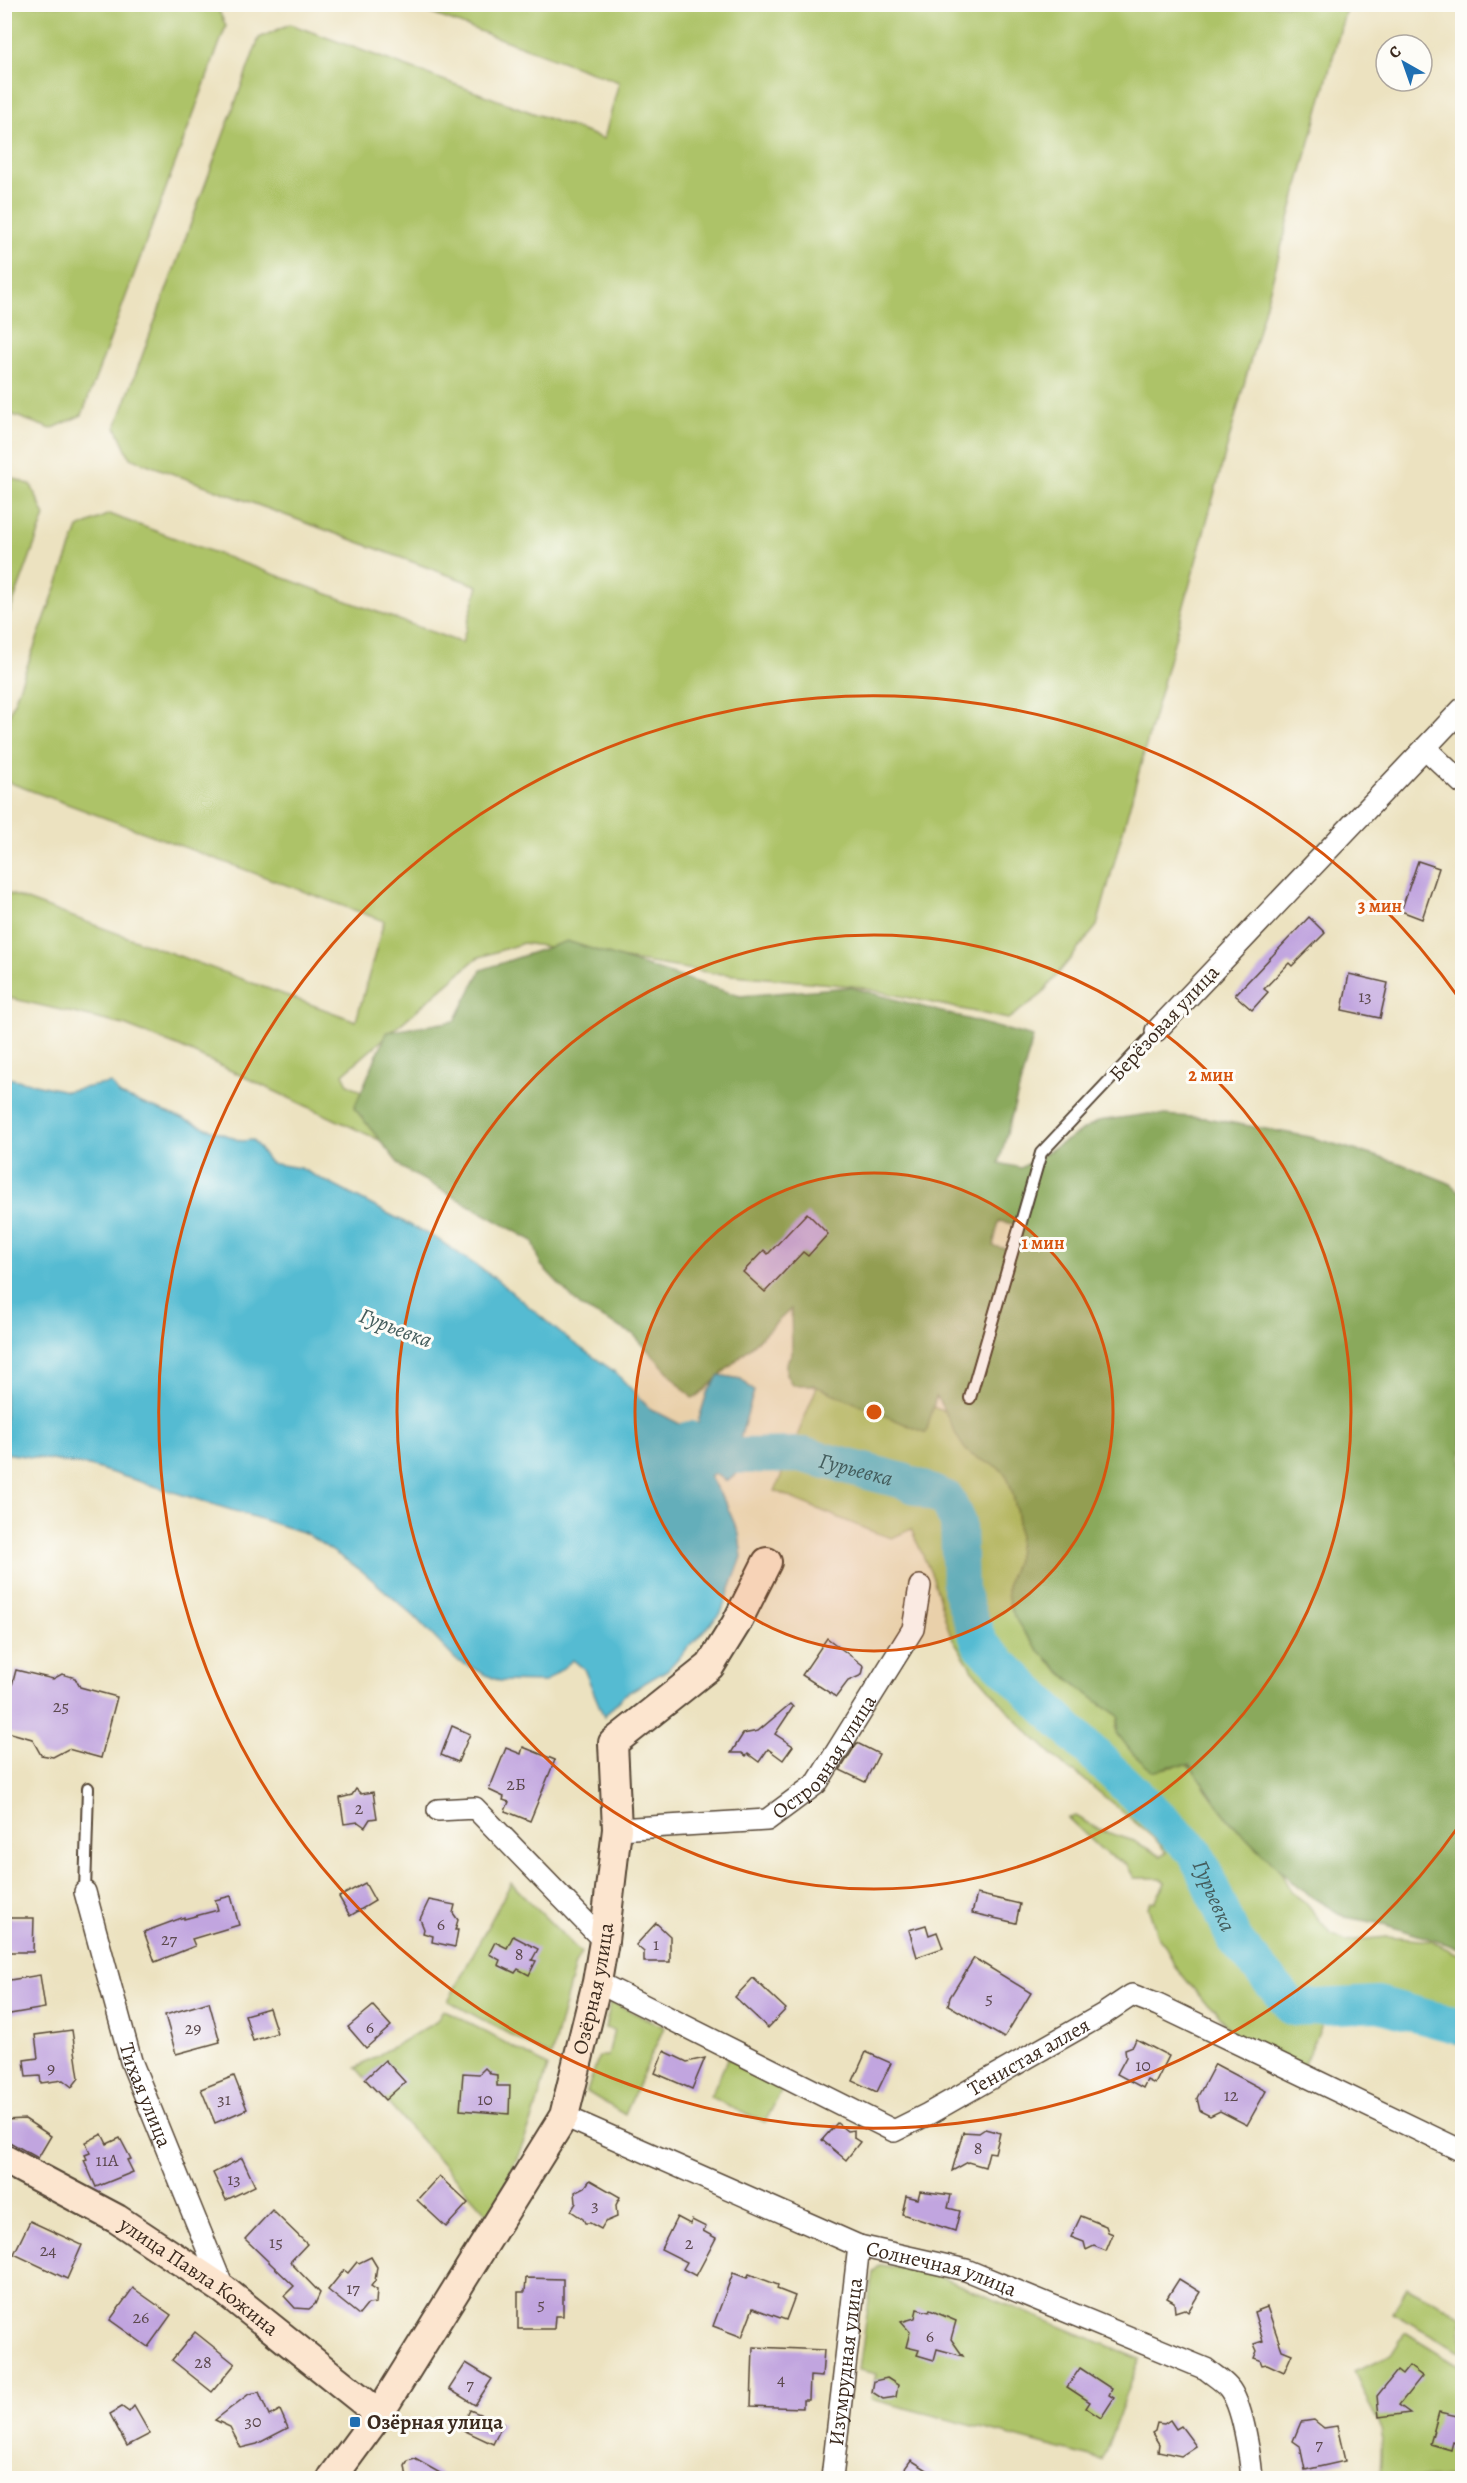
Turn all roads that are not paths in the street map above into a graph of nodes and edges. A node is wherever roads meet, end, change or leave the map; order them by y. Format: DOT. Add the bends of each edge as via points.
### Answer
graph roads {
  1 [pos="1462,708"];
  2 [pos="1425,748"];
  3 [pos="1462,783"];
  4 [pos="1156,1031"];
  5 [pos="970,1398"];
  6 [pos="767,1563"];
  7 [pos="920,1586"];
  8 [pos="88,1788"];
  9 [pos="438,1810"];
  10 [pos="617,1829"];
  11 [pos="85,1892"];
  12 [pos="604,1941"];
  13 [pos="597,1982"];
  14 [pos="564,2116"];
  15 [pos="1462,2151"];
  16 [pos="4,2159"];
  17 [pos="859,2246"];
  18 [pos="224,2290"];
  19 [pos="379,2414"];
  20 [pos="332,2478"];
  21 [pos="832,2478"];
  22 [pos="1252,2478"];
  1 -- 2 [label="street, Берёзовая улица"];
  2 -- 3 [label="street"];
  2 -- 4 [label="street, Берёзовая улица"];
  4 -- 5 [label="lane, Берёзовая улица" via="1041,1153"];
  6 -- 10 [label="street, Озёрная улица" via="710,1666 613,1743"];
  7 -- 10 [label="street, Островная улица" via="913,1629 818,1783 767,1820"];
  8 -- 11 [label="lane"];
  9 -- 12 [label="street" via="475,1808"];
  10 -- 12 [label="street, Озёрная улица"];
  11 -- 18 [label="street, Тихая улица" via="131,2061"];
  12 -- 13 [label="street, Озёрная улица"];
  13 -- 14 [label="street, Озёрная улица"];
  13 -- 15 [label="street, Тенистая аллея" via="894,2131 1132,1995"];
  14 -- 17 [label="street, Солнечная улица"];
  14 -- 19 [label="street, Озёрная улица"];
  16 -- 18 [label="street, улица Павла Кожина" via="117,2219"];
  17 -- 21 [label="street, Изумрудная улица"];
  17 -- 22 [label="street, Солнечная улица" via="966,2270 1206,2369 1230,2388 1242,2418"];
  18 -- 19 [label="street, улица Павла Кожина"];
  19 -- 20 [label="street, Озёрная улица"];
}
